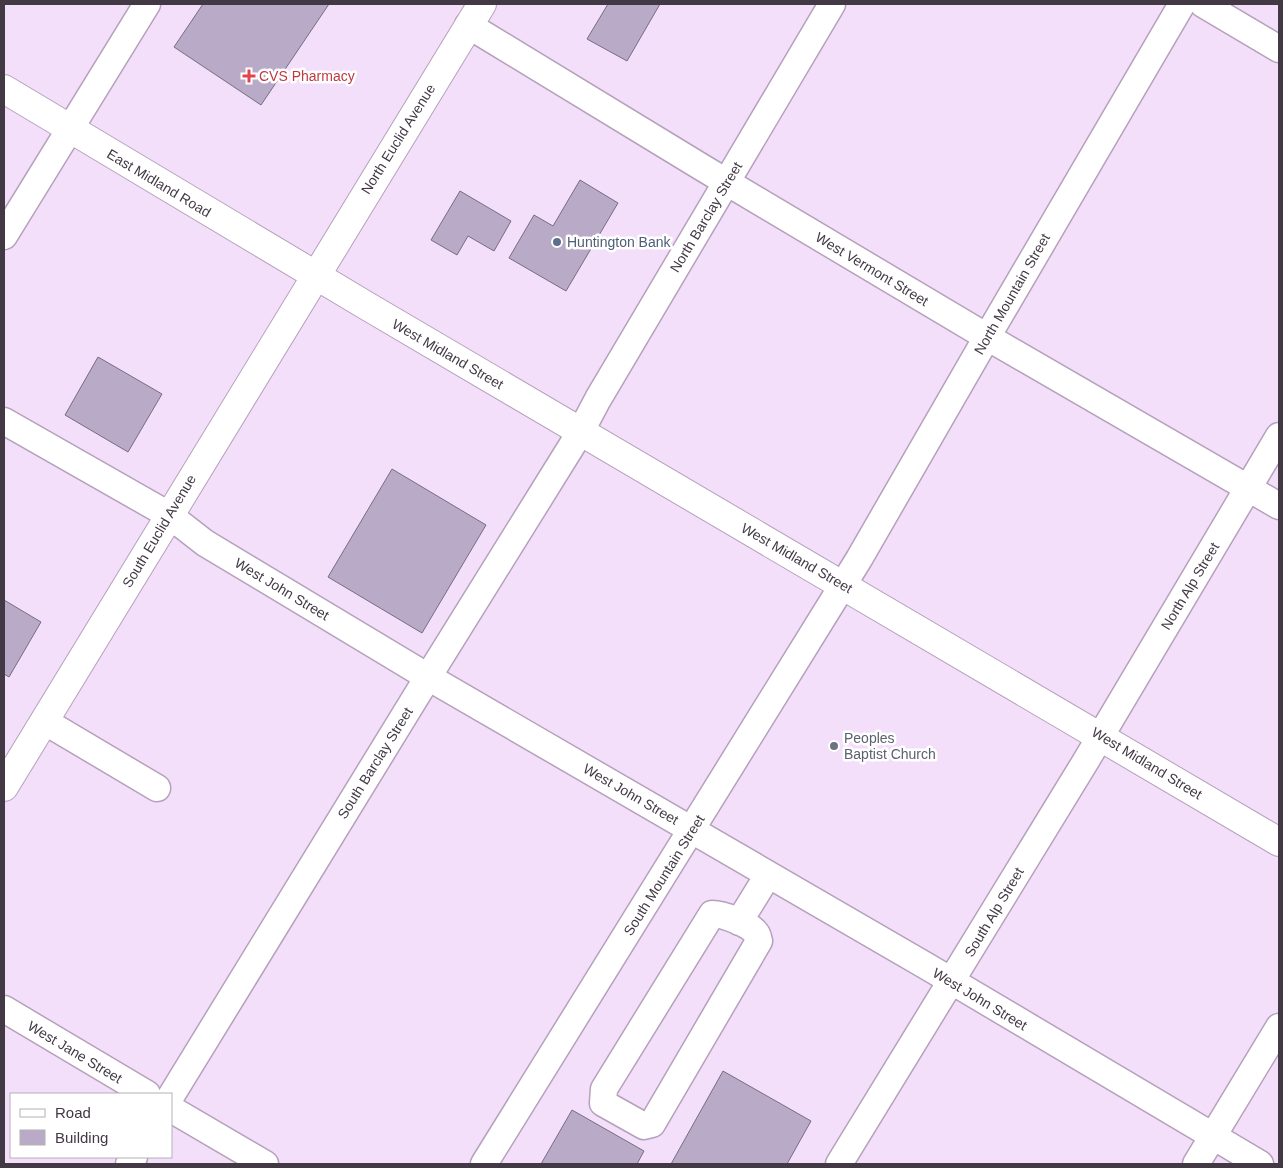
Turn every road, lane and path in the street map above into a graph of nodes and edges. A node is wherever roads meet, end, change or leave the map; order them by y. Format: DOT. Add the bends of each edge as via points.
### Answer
graph roads {
  1 [pos="147,4"];
  2 [pos="832,4"];
  3 [pos="1182,4"];
  4 [pos="1203,4"];
  5 [pos="475,14"];
  6 [pos="1279,49"];
  7 [pos="4,89"];
  8 [pos="70,130"];
  9 [pos="727,182"];
  10 [pos="4,236"];
  11 [pos="315,275"];
  12 [pos="987,337"];
  13 [pos="4,421"];
  14 [pos="581,432"];
  15 [pos="1279,436"];
  16 [pos="1249,488"];
  17 [pos="1279,506"];
  18 [pos="170,515"];
  19 [pos="842,585"];
  20 [pos="428,676"];
  21 [pos="44,721"];
  22 [pos="1101,736"];
  23 [pos="4,788"];
  24 [pos="157,788"];
  25 [pos="692,830"];
  26 [pos="1279,842"];
  27 [pos="768,875"];
  28 [pos="739,922"];
  29 [pos="952,982"];
  30 [pos="4,1009"];
  31 [pos="1279,1027"];
  32 [pos="145,1093"];
  33 [pos="172,1094"];
  34 [pos="172,1110"];
  35 [pos="1213,1137"];
  36 [pos="265,1164"];
  37 [pos="484,1164"];
  38 [pos="839,1164"];
  39 [pos="1196,1164"];
  40 [pos="1260,1164"];
  1 -- 8 [label="street"];
  2 -- 9 [label="street, North Barclay Street"];
  3 -- 12 [label="street, North Mountain Street"];
  4 -- 6 [label="street"];
  5 -- 9 [label="street, West Vermont Street"];
  5 -- 11 [label="main road, North Euclid Avenue"];
  7 -- 8 [label="main road, East Midland Road"];
  8 -- 10 [label="street"];
  8 -- 11 [label="main road, East Midland Road"];
  9 -- 12 [label="street, West Vermont Street"];
  9 -- 14 [label="street, North Barclay Street"];
  11 -- 14 [label="main road, West Midland Street"];
  11 -- 18 [label="main road, South Euclid Avenue"];
  12 -- 16 [label="street, West Vermont Street"];
  12 -- 19 [label="street, North Mountain Street"];
  13 -- 18 [label="street, West John Street"];
  14 -- 19 [label="main road, West Midland Street"];
  14 -- 20 [label="street, South Barclay Street"];
  15 -- 16 [label="street, North Alp Street"];
  16 -- 17 [label="street, West Vermont Street"];
  16 -- 22 [label="street, North Alp Street"];
  18 -- 20 [label="street, West John Street" via="205,543"];
  18 -- 21 [label="main road, South Euclid Avenue"];
  19 -- 22 [label="main road, West Midland Street"];
  19 -- 25 [label="street, South Mountain Street"];
  20 -- 25 [label="street, West John Street"];
  20 -- 33 [label="street, South Barclay Street"];
  21 -- 23 [label="main road, South Euclid Avenue"];
  21 -- 24 [label="street"];
  22 -- 26 [label="main road, West Midland Street"];
  22 -- 29 [label="street, South Alp Street"];
  25 -- 27 [label="street, West John Street"];
  25 -- 37 [label="street, South Mountain Street"];
  27 -- 28 [label="street"];
  27 -- 29 [label="street, West John Street"];
  28 -- 28 [label="street" via="722,914 712,914 604,1089 602,1103 644,1126 652,1124 759,941 756,932"];
  29 -- 35 [label="street, West John Street"];
  29 -- 38 [label="street, South Alp Street"];
  30 -- 32 [label="street, West Jane Street"];
  31 -- 35 [label="street"];
  34 -- 36 [label="street"];
  35 -- 39 [label="street"];
  35 -- 40 [label="street, West John Street"];
}
